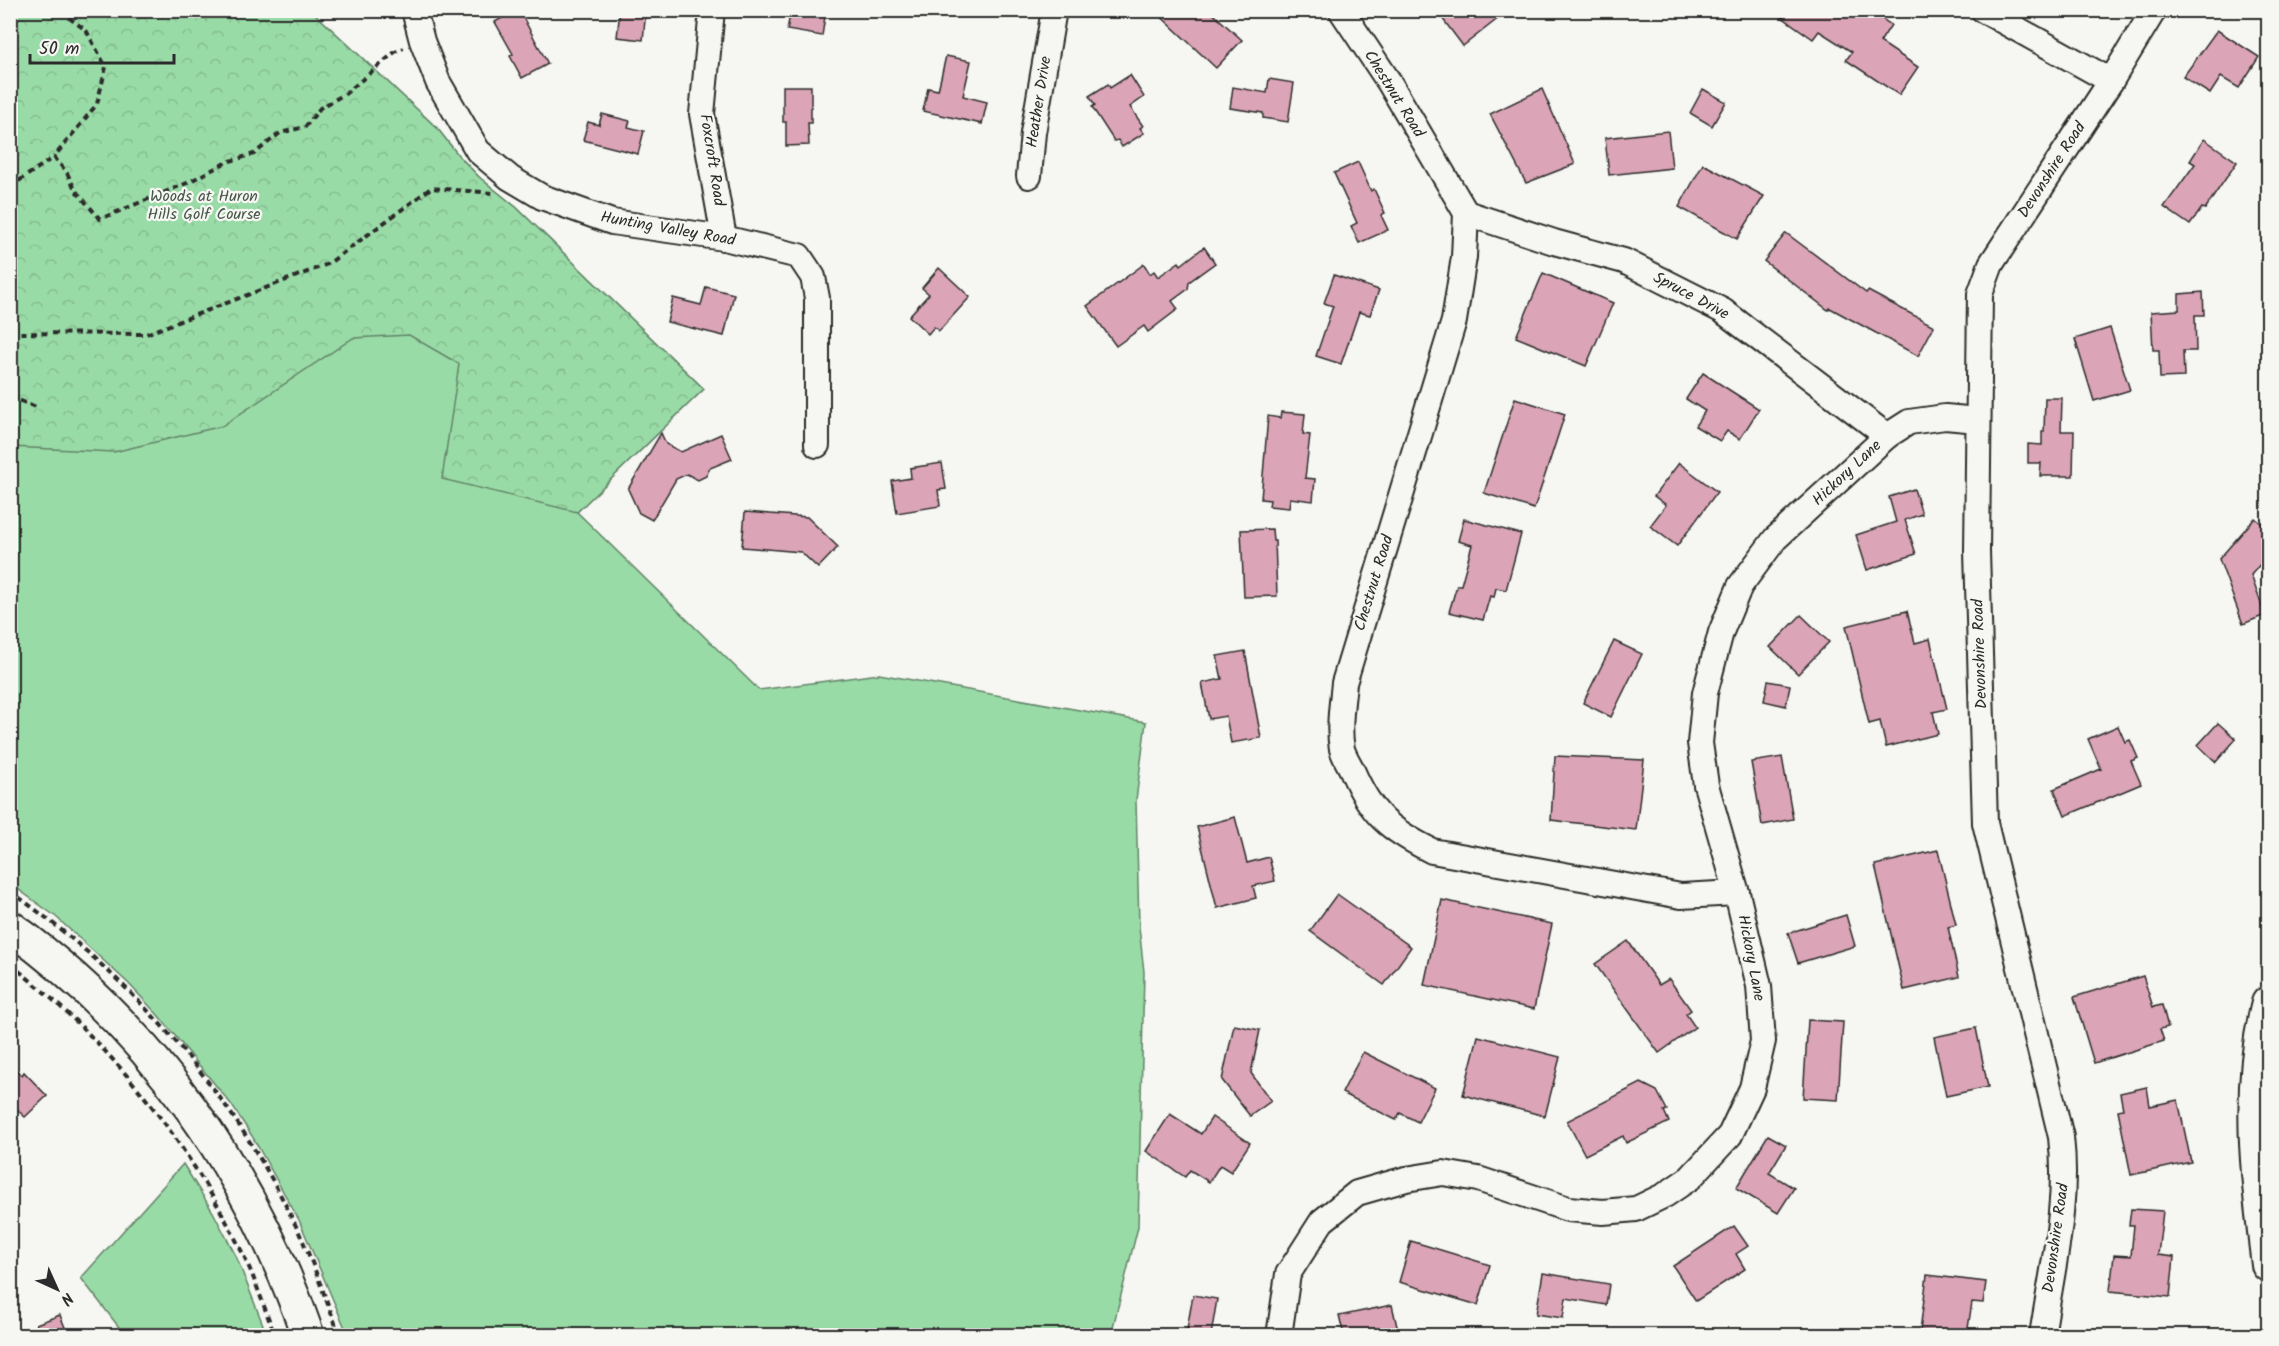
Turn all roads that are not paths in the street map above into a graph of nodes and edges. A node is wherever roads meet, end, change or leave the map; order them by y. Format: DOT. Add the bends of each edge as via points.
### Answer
graph roads {
  1 [pos="414,10"];
  2 [pos="712,10"];
  3 [pos="1341,10"];
  4 [pos="1983,10"];
  5 [pos="2154,10"];
  6 [pos="1053,20"];
  7 [pos="2111,81"];
  8 [pos="1029,176"];
  9 [pos="1467,213"];
  10 [pos="724,238"];
  11 [pos="1978,420"];
  12 [pos="1887,436"];
  13 [pos="817,446"];
  14 [pos="1737,893"];
  15 [pos="10,927"];
  16 [pos="2268,1003"];
  17 [pos="2268,1265"];
  18 [pos="308,1335"];
  19 [pos="1279,1335"];
  20 [pos="2042,1335"];
  1 -- 10 [label="street, Hunting Valley Road" via="438,82 478,150 510,178 542,197 612,222"];
  2 -- 10 [label="street, Foxcroft Road" via="702,114"];
  3 -- 9 [label="street, Chestnut Road"];
  4 -- 7 [label="street"];
  5 -- 7 [label="street, Devonshire Road"];
  6 -- 8 [label="street, Heather Drive"];
  7 -- 11 [label="street, Devonshire Road" via="1987,274 1980,294"];
  9 -- 12 [label="street, Spruce Drive" via="1624,261 1723,311"];
  9 -- 14 [label="street, Chestnut Road" via="1454,321 1344,683 1342,750 1358,784 1383,820 1403,836 1432,850 1681,896"];
  10 -- 13 [label="street, Hunting Valley Road" via="799,256 813,277 817,298"];
  11 -- 12 [label="street, Hickory Lane" via="1945,417 1909,422"];
  11 -- 20 [label="street, Devonshire Road" via="1977,551 1985,823 2065,1166"];
  12 -- 14 [label="street, Hickory Lane" via="1776,539 1740,586 1721,632 1705,693 1700,743 1706,785"];
  14 -- 19 [label="street, Hickory Lane" via="1759,986 1763,1041 1752,1088 1730,1135 1690,1178 1635,1209 1603,1212 1568,1209 1478,1179 1443,1173 1357,1193 1322,1221 1288,1274"];
  15 -- 18 [label="main road" via="94,995 138,1041 186,1101 253,1207"];
  16 -- 17 [label="main road" via="2255,1101 2259,1192"];
}
